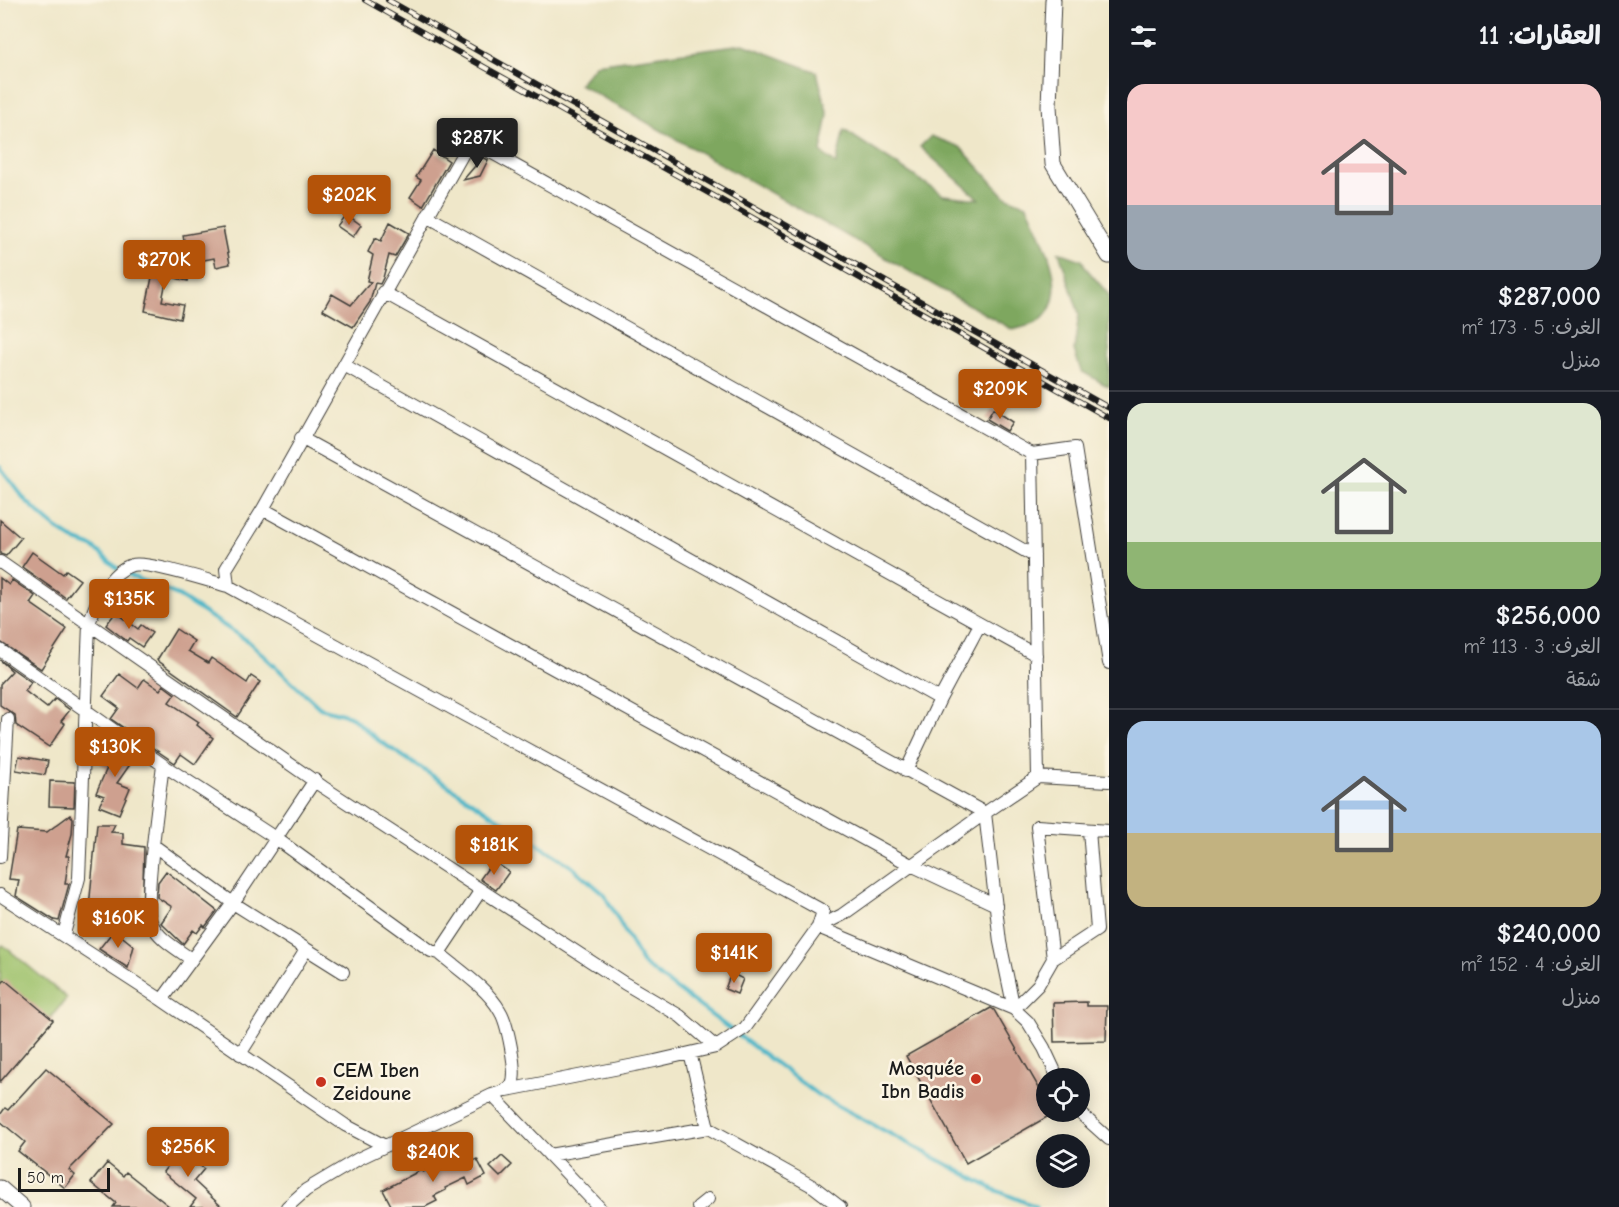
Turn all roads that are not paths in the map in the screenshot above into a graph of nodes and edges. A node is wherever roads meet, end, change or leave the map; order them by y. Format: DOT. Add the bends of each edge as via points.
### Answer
graph roads {
  1 [pos="1053,0"];
  2 [pos="427,216"];
  3 [pos="1109,256"];
  4 [pos="383,292"];
  5 [pos="344,365"];
  6 [pos="301,438"];
  7 [pos="1032,454"];
  8 [pos="263,509"];
  9 [pos="1034,555"];
  10 [pos="0,562"];
  11 [pos="228,586"];
  12 [pos="89,624"];
  13 [pos="980,624"];
  14 [pos="0,650"];
  15 [pos="1035,655"];
  16 [pos="1109,663"];
  17 [pos="940,699"];
  18 [pos="86,711"];
  19 [pos="8,719"];
  20 [pos="163,765"];
  21 [pos="906,771"];
  22 [pos="1038,777"];
  23 [pos="315,780"];
  24 [pos="1109,781"];
  25 [pos="2,803"];
  26 [pos="985,813"];
  27 [pos="1089,830"];
  28 [pos="1109,831"];
  29 [pos="277,839"];
  30 [pos="153,845"];
  31 [pos="0,857"];
  32 [pos="911,865"];
  33 [pos="481,890"];
  34 [pos="0,895"];
  35 [pos="233,903"];
  36 [pos="996,906"];
  37 [pos="818,927"];
  38 [pos="64,934"];
  39 [pos="306,950"];
  40 [pos="439,953"];
  41 [pos="191,959"];
  42 [pos="1053,959"];
  43 [pos="343,972"];
  44 [pos="162,1000"];
  45 [pos="1014,1009"];
  46 [pos="716,1047"];
  47 [pos="690,1053"];
  48 [pos="240,1054"];
  49 [pos="1053,1068"];
  50 [pos="507,1090"];
  51 [pos="492,1095"];
  52 [pos="1089,1122"];
  53 [pos="708,1128"];
  54 [pos="1109,1139"];
  55 [pos="385,1146"];
  56 [pos="549,1155"];
  57 [pos="0,1188"];
  58 [pos="22,1207"];
  59 [pos="287,1207"];
  60 [pos="599,1207"];
  61 [pos="840,1207"];
  1 -- 3 [label="street" via="1048,106 1053,164"];
  2 -- 4 [label="street"];
  2 -- 7 [label="street" via="466,148 478,146"];
  2 -- 9 [label="street"];
  4 -- 5 [label="street"];
  4 -- 13 [label="street"];
  5 -- 6 [label="street"];
  5 -- 17 [label="street"];
  6 -- 8 [label="street"];
  6 -- 21 [label="street"];
  7 -- 9 [label="street"];
  7 -- 16 [label="street" via="1076,448"];
  8 -- 11 [label="street" via="226,569"];
  8 -- 32 [label="street"];
  9 -- 15 [label="street"];
  10 -- 12 [label="street"];
  11 -- 12 [label="street" via="143,565 128,566 96,599"];
  11 -- 37 [label="street" via="823,910"];
  12 -- 18 [label="street"];
  12 -- 23 [label="street"];
  13 -- 15 [label="street"];
  13 -- 17 [label="street"];
  14 -- 18 [label="street"];
  15 -- 22 [label="street"];
  17 -- 21 [label="street"];
  18 -- 20 [label="street"];
  18 -- 38 [label="street" via="78,878"];
  19 -- 25 [label="street"];
  20 -- 29 [label="street"];
  20 -- 30 [label="street"];
  21 -- 26 [label="street"];
  22 -- 24 [label="street"];
  22 -- 26 [label="street"];
  23 -- 29 [label="street"];
  23 -- 33 [label="street"];
  25 -- 31 [label="street"];
  26 -- 32 [label="street"];
  26 -- 36 [label="street"];
  27 -- 28 [label="street"];
  27 -- 42 [label="street" via="1097,930"];
  27 -- 42 [label="street" via="1037,826"];
  29 -- 35 [label="street"];
  29 -- 40 [label="street"];
  30 -- 35 [label="street"];
  30 -- 41 [label="street" via="150,920 159,935"];
  32 -- 36 [label="street"];
  32 -- 37 [label="street" via="842,915"];
  33 -- 40 [label="street"];
  33 -- 46 [label="street" via="680,1016"];
  34 -- 38 [label="street"];
  35 -- 39 [label="street"];
  35 -- 41 [label="street"];
  36 -- 45 [label="street"];
  37 -- 45 [label="street"];
  37 -- 46 [label="street" via="745,1028"];
  38 -- 44 [label="street"];
  39 -- 43 [label="street"];
  39 -- 48 [label="street"];
  40 -- 50 [label="street" via="500,1010 505,1020 514,1070"];
  41 -- 44 [label="street"];
  42 -- 45 [label="street" via="1038,986"];
  44 -- 48 [label="street"];
  45 -- 49 [label="street" via="1028,1022"];
  46 -- 47 [label="street"];
  47 -- 50 [label="street"];
  47 -- 53 [label="street"];
  48 -- 55 [label="street" via="345,1125"];
  50 -- 51 [label="street"];
  51 -- 55 [label="street"];
  51 -- 56 [label="street"];
  52 -- 54 [label="street"];
  53 -- 56 [label="street"];
  53 -- 61 [label="street" via="814,1187"];
  55 -- 59 [label="street" via="306,1190"];
  56 -- 60 [label="street"];
  57 -- 58 [label="street"];
}
